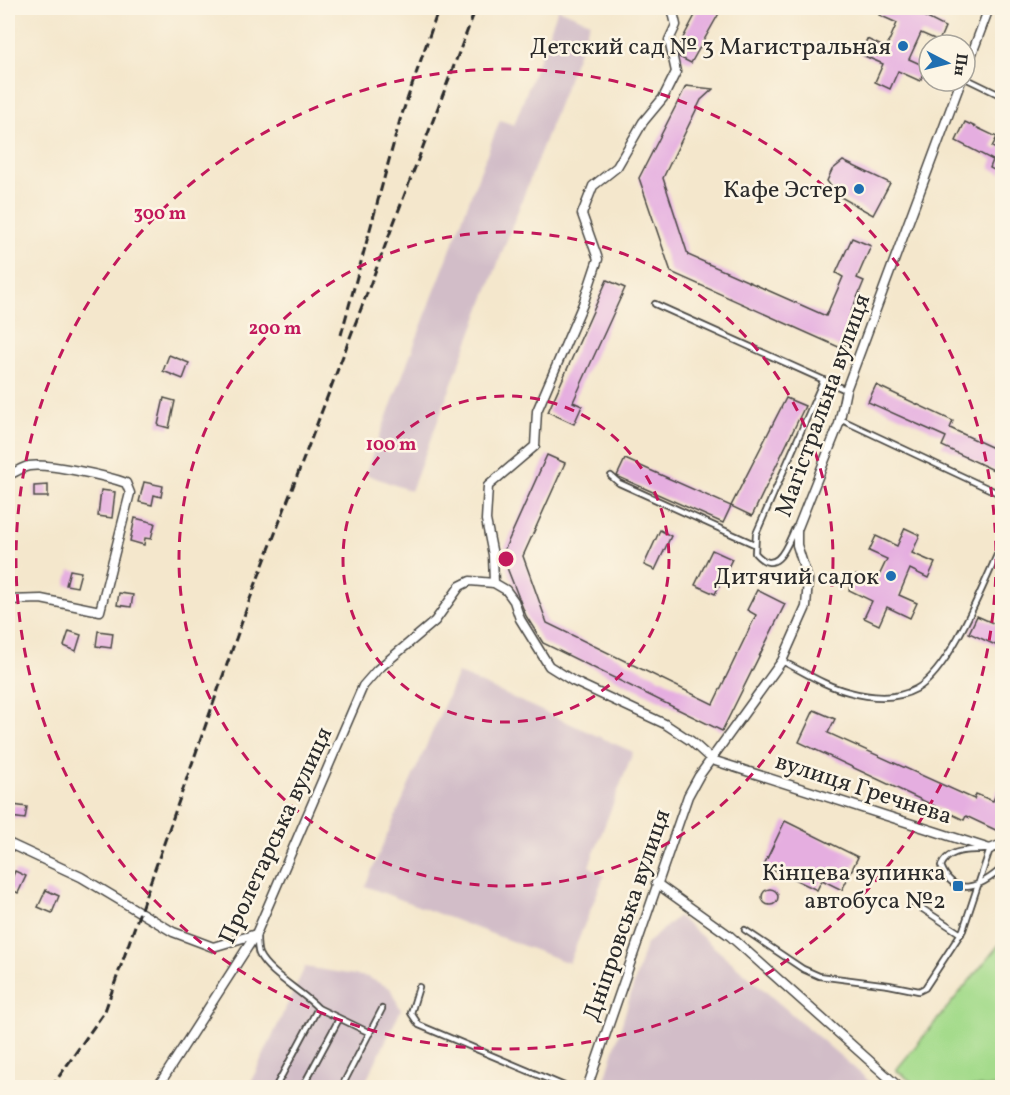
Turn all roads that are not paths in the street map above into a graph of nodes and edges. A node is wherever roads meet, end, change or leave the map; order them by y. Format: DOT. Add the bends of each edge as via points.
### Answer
graph roads {
  1 [pos="672,8"];
  2 [pos="989,8"];
  3 [pos="977,40"];
  4 [pos="977,84"];
  5 [pos="957,93"];
  6 [pos="1002,96"];
  7 [pos="655,304"];
  8 [pos="823,381"];
  9 [pos="846,390"];
  10 [pos="840,419"];
  11 [pos="8,475"];
  12 [pos="611,476"];
  13 [pos="1002,495"];
  14 [pos="800,518"];
  15 [pos="754,544"];
  16 [pos="1002,544"];
  17 [pos="494,584"];
  18 [pos="8,600"];
  19 [pos="782,661"];
  20 [pos="712,759"];
  21 [pos="8,843"];
  22 [pos="1002,844"];
  23 [pos="990,849"];
  24 [pos="1002,868"];
  25 [pos="656,883"];
  26 [pos="977,886"];
  27 [pos="912,902"];
  28 [pos="745,930"];
  29 [pos="256,934"];
  30 [pos="961,934"];
  31 [pos="419,987"];
  32 [pos="318,1008"];
  33 [pos="382,1009"];
  34 [pos="339,1019"];
  35 [pos="370,1034"];
  36 [pos="157,1088"];
  37 [pos="275,1088"];
  38 [pos="302,1088"];
  39 [pos="342,1088"];
  40 [pos="569,1088"];
  41 [pos="587,1088"];
  42 [pos="900,1088"];
  1 -- 17 [label="street" via="676,25 669,40 676,72 618,167 593,186 582,214 598,259 537,411 535,446 488,486 486,520"];
  2 -- 3 [label="street"];
  4 -- 6 [label="lane"];
  5 -- 9 [label="street, Магістральна вулиця"];
  7 -- 8 [label="lane"];
  8 -- 9 [label="lane"];
  8 -- 15 [label="lane"];
  9 -- 10 [label="street, Магістральна вулиця"];
  10 -- 13 [label="lane"];
  10 -- 14 [label="street, Магістральна вулиця"];
  11 -- 18 [label="street" via="28,466 46,466 111,477 126,483 130,493 100,611 41,599"];
  12 -- 15 [label="lane"];
  14 -- 15 [label="lane" via="783,554 776,560 761,560"];
  14 -- 19 [label="street, Магістральна вулиця" via="797,545 808,592 806,607"];
  16 -- 19 [label="lane" via="955,644 931,677 916,689 890,697 855,694 823,683"];
  17 -- 20 [label="street" via="510,596 549,666 665,724"];
  17 -- 29 [label="street, Пролетарська вулиця" via="470,581 460,586 435,621 363,686"];
  19 -- 20 [label="street, Магістральна вулиця"];
  20 -- 23 [label="street, вулиця Гречнева"];
  20 -- 25 [label="street, Дніпровська вулиця" via="688,796"];
  21 -- 29 [label="street" via="81,878 173,932 213,947"];
  22 -- 23 [label="street"];
  23 -- 26 [label="lane"];
  23 -- 26 [label="lane" via="952,852 941,866 958,886"];
  24 -- 26 [label="lane"];
  25 -- 41 [label="street, Дніпровська вулиця"];
  25 -- 42 [label="street" via="729,936"];
  26 -- 30 [label="lane"];
  27 -- 30 [label="lane"];
  28 -- 30 [label="lane" via="819,976 919,992"];
  29 -- 32 [label="lane" via="259,954"];
  29 -- 36 [label="street, Пролетарська вулиця"];
  31 -- 40 [label="lane" via="411,1012 419,1025"];
  32 -- 34 [label="lane"];
  32 -- 37 [label="lane"];
  33 -- 35 [label="lane"];
  34 -- 35 [label="lane"];
  34 -- 38 [label="lane"];
  35 -- 39 [label="lane"];
}
